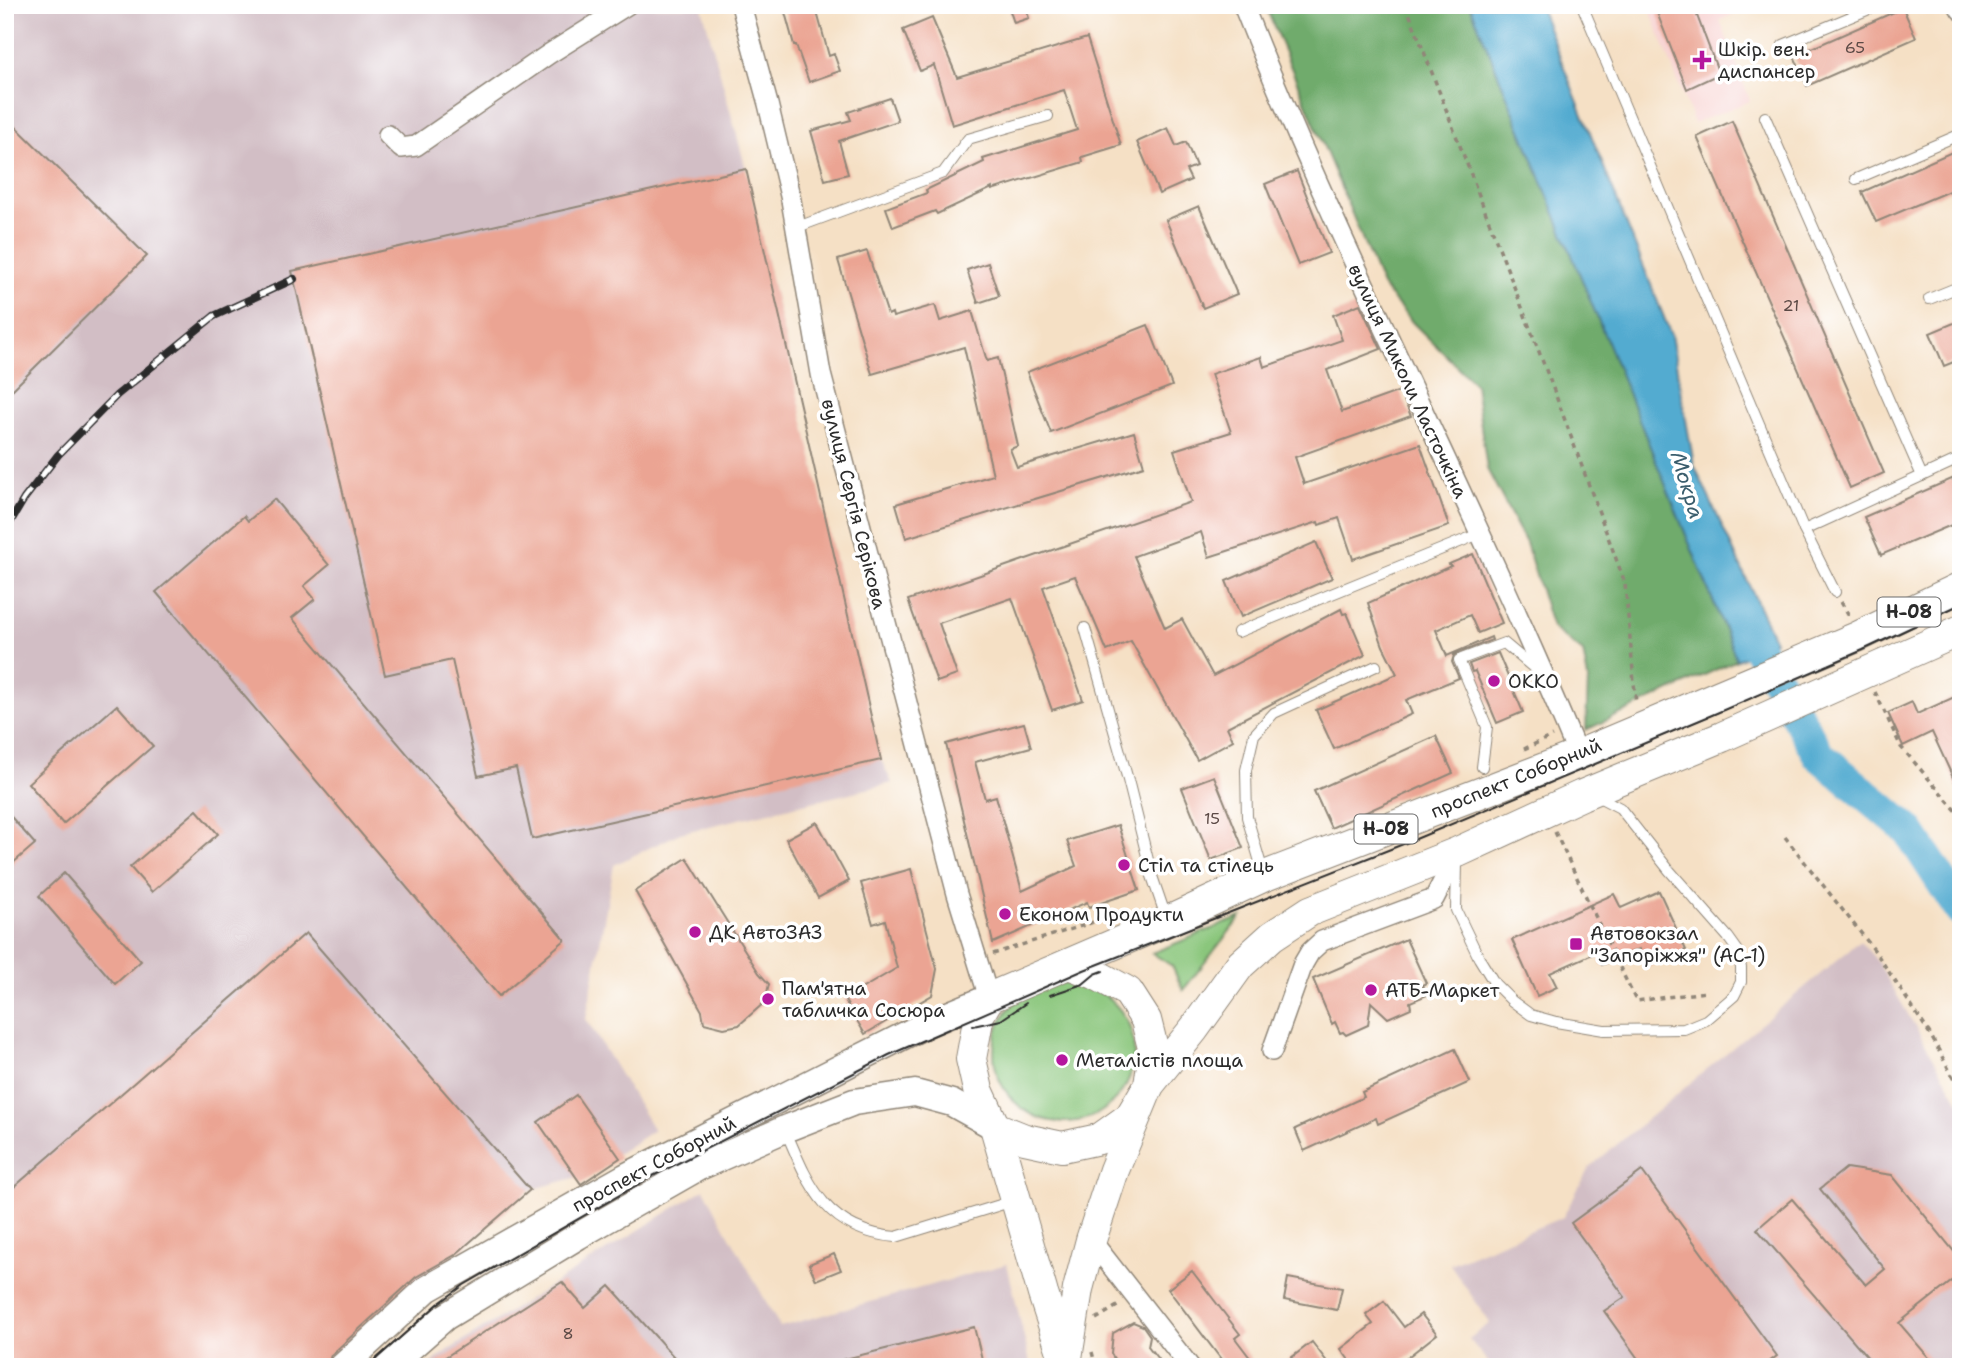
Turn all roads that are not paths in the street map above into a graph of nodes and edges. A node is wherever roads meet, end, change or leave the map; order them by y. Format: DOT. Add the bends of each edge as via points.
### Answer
graph roads {
  1 [pos="627,5"];
  2 [pos="741,5"];
  3 [pos="1243,5"];
  4 [pos="1582,5"];
  5 [pos="1879,5"];
  6 [pos="1958,5"];
  7 [pos="1961,10"];
  8 [pos="1783,45"];
  9 [pos="1048,116"];
  10 [pos="1765,117"];
  11 [pos="1961,134"];
  12 [pos="388,135"];
  13 [pos="1856,179"];
  14 [pos="795,228"];
  15 [pos="1961,286"];
  16 [pos="1929,299"];
  17 [pos="1961,458"];
  18 [pos="1922,476"];
  19 [pos="1804,530"];
  20 [pos="1479,534"];
  21 [pos="1961,587"];
  22 [pos="1835,592"];
  23 [pos="1086,628"];
  24 [pos="1961,630"];
  25 [pos="1238,632"];
  26 [pos="1376,666"];
  27 [pos="1547,682"];
  28 [pos="1578,755"];
  29 [pos="1482,768"];
  30 [pos="1588,792"];
  31 [pos="1458,852"];
  32 [pos="1265,876"];
  33 [pos="1168,921"];
  34 [pos="1069,964"];
  35 [pos="989,998"];
  36 [pos="1272,1051"];
  37 [pos="1149,1085"];
  38 [pos="995,1127"];
  39 [pos="785,1129"];
  40 [pos="1017,1200"];
  41 [pos="1091,1240"];
  42 [pos="1075,1358"];
  43 [pos="342,1367"];
  44 [pos="388,1367"];
  45 [pos="1190,1367"];
  1 -- 12 [label="street" via="416,146 401,148"];
  2 -- 14 [label="street, вулиця Сергія Серікова"];
  3 -- 20 [label="street, вулиця Миколи Ласточкіна" via="1350,256"];
  4 -- 19 [label="lane"];
  5 -- 8 [label="lane"];
  6 -- 7 [label="street"];
  9 -- 14 [label="lane" via="968,139 943,173"];
  10 -- 18 [label="lane"];
  11 -- 13 [label="lane"];
  14 -- 35 [label="street, вулиця Сергія Серікова" via="828,400 957,894"];
  15 -- 16 [label="lane"];
  17 -- 18 [label="lane"];
  18 -- 19 [label="lane"];
  19 -- 22 [label="lane"];
  20 -- 25 [label="lane"];
  20 -- 27 [label="street, вулиця Миколи Ласточкіна"];
  21 -- 28 [label="main road, проспект Соборний / Н-08" via="1854,629"];
  23 -- 33 [label="lane"];
  24 -- 30 [label="main road, проспект Соборний / Н-08" via="1873,679"];
  26 -- 32 [label="lane" via="1274,713 1254,735 1246,770 1247,817"];
  27 -- 28 [label="street, вулиця Миколи Ласточкіна"];
  27 -- 29 [label="lane" via="1504,643 1459,660 1488,727"];
  28 -- 32 [label="main road, проспект Соборний / Н-08"];
  30 -- 31 [label="main road, проспект Соборний / Н-08"];
  30 -- 31 [label="lane" via="1620,808 1738,951 1741,982 1734,996 1706,1020 1684,1029 1604,1030 1531,1015 1495,984 1456,910"];
  31 -- 36 [label="street" via="1434,899 1321,941 1310,952"];
  31 -- 37 [label="main road, проспект Соборний / Н-08" via="1310,911 1272,936 1240,965"];
  32 -- 33 [label="main road, проспект Соборний / Н-08"];
  33 -- 34 [label="main road, проспект Соборний / Н-08"];
  34 -- 35 [label="main road, Н-08"];
  34 -- 37 [label="main road" via="1128,992 1146,1020 1154,1052"];
  35 -- 38 [label="main road" via="979,1015 971,1059 978,1090"];
  35 -- 43 [label="main road, проспект Соборний" via="929,1023 625,1177 427,1289"];
  37 -- 38 [label="main road" via="1129,1117 1099,1139 1062,1147"];
  37 -- 41 [label="main road, Н-08"];
  38 -- 39 [label="main road, проспект Соборний" via="951,1103 915,1093 854,1102"];
  38 -- 40 [label="main road"];
  39 -- 40 [label="lane" via="820,1200 842,1221 868,1232 896,1237"];
  39 -- 44 [label="main road, проспект Соборний" via="699,1167 578,1236 445,1317"];
  40 -- 42 [label="main road" via="1043,1294"];
  41 -- 42 [label="main road, Н-08" via="1078,1289"];
  41 -- 45 [label="street"];
}
